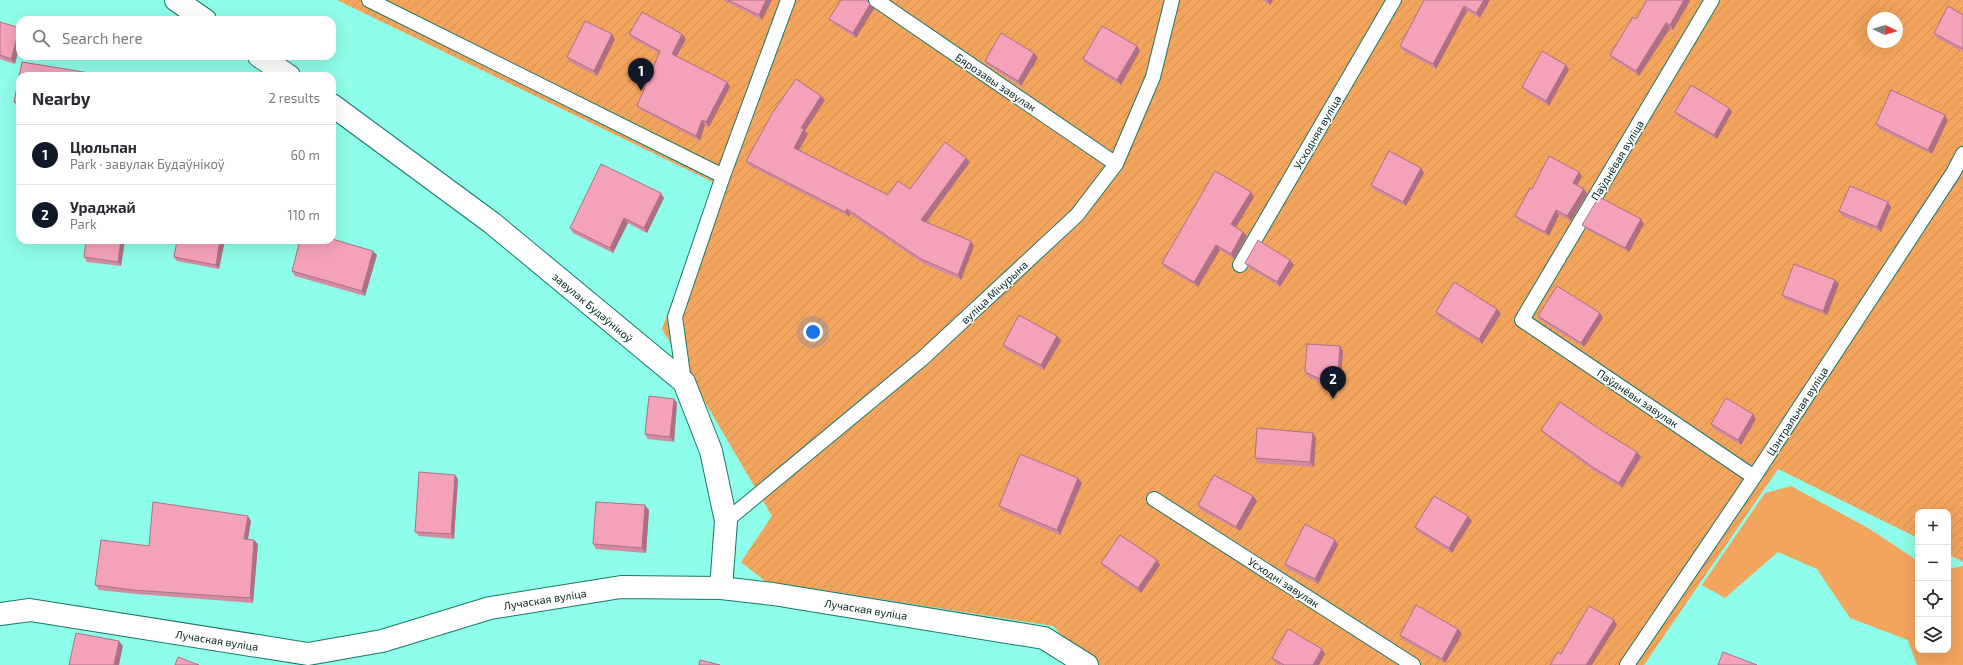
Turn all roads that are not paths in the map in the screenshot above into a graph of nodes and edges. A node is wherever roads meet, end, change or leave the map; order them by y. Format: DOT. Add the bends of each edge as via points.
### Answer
graph roads {
  1 [pos="176,0"];
  2 [pos="369,0"];
  3 [pos="788,0"];
  4 [pos="876,0"];
  5 [pos="1172,0"];
  6 [pos="1394,0"];
  7 [pos="1712,0"];
  8 [pos="200,16"];
  9 [pos="265,60"];
  10 [pos="283,72"];
  11 [pos="336,108"];
  12 [pos="1963,154"];
  13 [pos="1116,164"];
  14 [pos="1958,174"];
  15 [pos="723,176"];
  16 [pos="1240,265"];
  17 [pos="1522,320"];
  18 [pos="684,382"];
  19 [pos="1754,477"];
  20 [pos="1154,499"];
  21 [pos="726,521"];
  22 [pos="721,588"];
  23 [pos="0,614"];
  24 [pos="1087,665"];
  25 [pos="1413,665"];
  26 [pos="1627,665"];
  1 -- 8 [label="street"];
  2 -- 15 [label="lane"];
  3 -- 15 [label="lane"];
  4 -- 13 [label="lane, Бярозавы завулак"];
  5 -- 13 [label="lane, вуліца Мічурына" via="1153,77"];
  6 -- 16 [label="lane, Усходняя вуліца"];
  7 -- 17 [label="lane, Паўднёвая вуліца"];
  9 -- 10 [label="street"];
  11 -- 18 [label="street, завулак Будаўнікоў" via="492,223"];
  12 -- 14 [label="lane, Цэнтральная вуліца"];
  13 -- 21 [label="lane, вуліца Мічурына" via="1077,214 923,358"];
  14 -- 19 [label="lane, Цэнтральная вуліца"];
  15 -- 18 [label="lane" via="675,317"];
  17 -- 19 [label="lane, Паўднёвы завулак"];
  18 -- 21 [label="street, завулак Будаўнікоў" via="711,451"];
  19 -- 26 [label="lane, Цэнтральная вуліца"];
  20 -- 25 [label="lane, Усходні завулак"];
  21 -- 22 [label="street, завулак Будаўнікоў"];
  22 -- 23 [label="street, Лучаская вуліца" via="621,587 490,608 382,641 308,654 30,610"];
  22 -- 24 [label="street, Лучаская вуліца" via="773,594 1044,638"];
}
